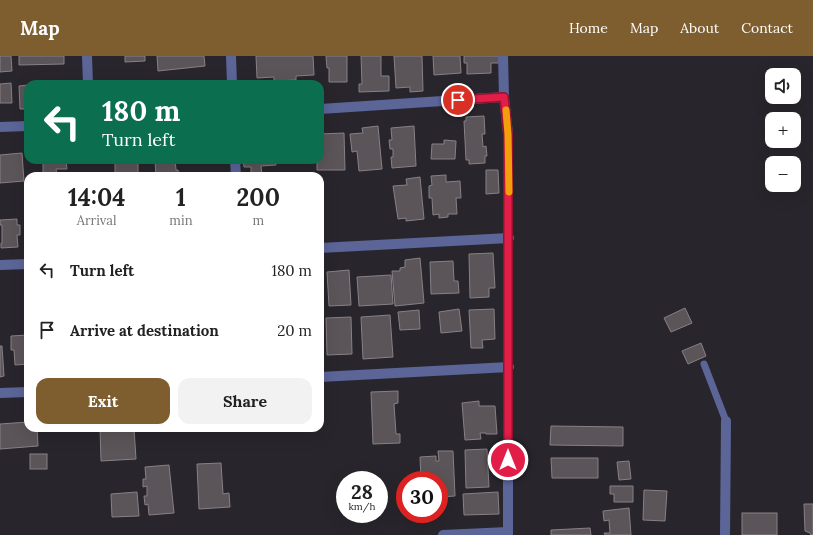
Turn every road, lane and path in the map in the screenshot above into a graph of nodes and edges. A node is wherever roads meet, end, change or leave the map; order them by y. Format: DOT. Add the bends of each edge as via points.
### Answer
graph roads {
  1 [pos="87,56"];
  2 [pos="231,56"];
  3 [pos="503,56"];
  4 [pos="88,80"];
  5 [pos="232,80"];
  6 [pos="504,97"];
  7 [pos="324,109"];
  8 [pos="24,126"];
  9 [pos="0,127"];
  10 [pos="509,238"];
  11 [pos="324,248"];
  12 [pos="24,264"];
  13 [pos="0,265"];
  14 [pos="704,364"];
  15 [pos="509,368"];
  16 [pos="324,377"];
  17 [pos="24,392"];
  18 [pos="0,393"];
  19 [pos="726,421"];
  20 [pos="508,533"];
  21 [pos="443,535"];
  22 [pos="725,535"];
  1 -- 4 [label="street"];
  2 -- 5 [label="street"];
  3 -- 6 [label="street"];
  6 -- 7 [label="street"];
  6 -- 10 [label="street" via="508,134"];
  8 -- 9 [label="street"];
  10 -- 11 [label="street"];
  10 -- 15 [label="street"];
  12 -- 13 [label="street"];
  14 -- 19 [label="lane"];
  15 -- 16 [label="street"];
  15 -- 20 [label="street"];
  17 -- 18 [label="street"];
  19 -- 22 [label="street"];
  20 -- 21 [label="street"];
}
